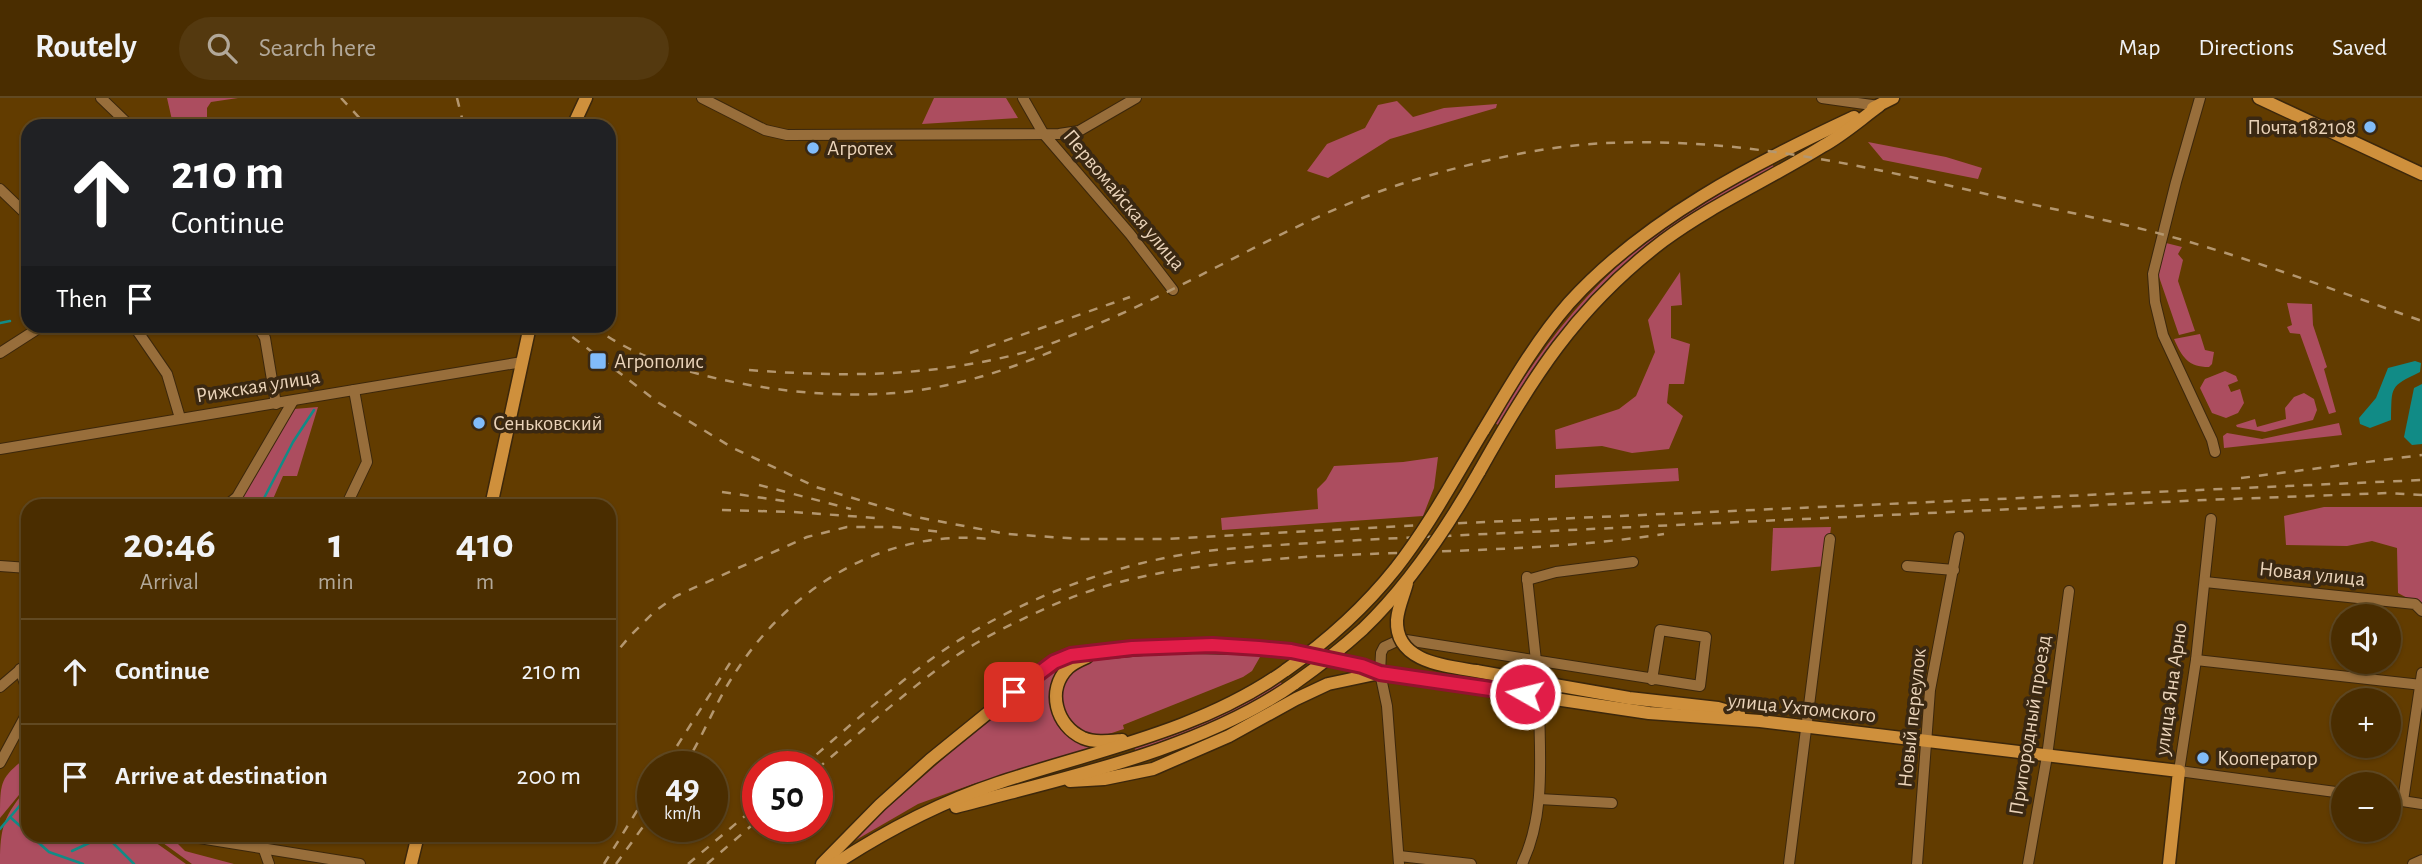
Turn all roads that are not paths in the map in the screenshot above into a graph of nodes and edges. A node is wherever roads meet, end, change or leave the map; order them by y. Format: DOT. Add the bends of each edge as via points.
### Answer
graph roads {
  1 [pos="101,98"];
  2 [pos="586,98"];
  3 [pos="702,98"];
  4 [pos="1023,98"];
  5 [pos="1136,98"];
  6 [pos="1822,98"];
  7 [pos="1893,98"];
  8 [pos="2200,98"];
  9 [pos="2259,98"];
  10 [pos="1879,106"];
  11 [pos="123,119"];
  12 [pos="576,119"];
  13 [pos="1043,133"];
  14 [pos="2422,174"];
  15 [pos="0,189"];
  16 [pos="21,209"];
  17 [pos="1173,290"];
  18 [pos="31,333"];
  19 [pos="139,333"];
  20 [pos="262,333"];
  21 [pos="528,333"];
  22 [pos="0,353"];
  23 [pos="522,362"];
  24 [pos="354,390"];
  25 [pos="293,401"];
  26 [pos="276,404"];
  27 [pos="180,418"];
  28 [pos="0,449"];
  29 [pos="2215,452"];
  30 [pos="235,499"];
  31 [pos="349,499"];
  32 [pos="493,499"];
  33 [pos="2211,519"];
  34 [pos="1959,537"];
  35 [pos="1830,539"];
  36 [pos="1633,562"];
  37 [pos="0,566"];
  38 [pos="1907,566"];
  39 [pos="21,568"];
  40 [pos="1954,569"];
  41 [pos="1409,577"];
  42 [pos="2205,582"];
  43 [pos="2069,591"];
  44 [pos="2418,607"];
  45 [pos="1104,651"];
  46 [pos="2196,660"];
  47 [pos="1536,661"];
  48 [pos="20,669"];
  49 [pos="1380,673"];
  50 [pos="2422,673"];
  51 [pos="0,677"];
  52 [pos="1652,680"];
  53 [pos="2421,685"];
  54 [pos="0,687"];
  55 [pos="1539,696"];
  56 [pos="1760,721"];
  57 [pos="21,724"];
  58 [pos="1805,727"];
  59 [pos="1140,739"];
  60 [pos="1927,740"];
  61 [pos="2047,757"];
  62 [pos="0,763"];
  63 [pos="2179,771"];
  64 [pos="1042,783"];
  65 [pos="2331,791"];
  66 [pos="1539,799"];
  67 [pos="2403,801"];
  68 [pos="1612,803"];
  69 [pos="2422,804"];
  70 [pos="928,814"];
  71 [pos="229,842"];
  72 [pos="416,842"];
  73 [pos="264,847"];
  74 [pos="1399,860"];
  75 [pos="2422,860"];
  76 [pos="269,864"];
  77 [pos="360,864"];
  78 [pos="411,864"];
  79 [pos="822,864"];
  80 [pos="835,864"];
  81 [pos="1471,864"];
  82 [pos="1522,864"];
  83 [pos="1789,864"];
  84 [pos="1917,864"];
  85 [pos="2028,864"];
  86 [pos="2169,864"];
  87 [pos="2413,864"];
  1 -- 11 [label="street"];
  2 -- 12 [label="main road"];
  3 -- 13 [label="street" via="765,130 787,135"];
  4 -- 13 [label="street, Первомайская улица"];
  5 -- 13 [label="street" via="1079,131"];
  6 -- 10 [label="street"];
  7 -- 10 [label="main road"];
  8 -- 29 [label="street" via="2153,274 2163,335"];
  9 -- 14 [label="main road"];
  10 -- 41 [label="main road, bridge" via="1825,145 1665,240 1583,312 1544,363 1453,518"];
  10 -- 59 [label="main road, bridge" via="1709,193 1624,252 1553,323 1396,568 1350,617 1320,645 1248,694"];
  13 -- 17 [label="street, Первомайская улица"];
  15 -- 16 [label="street"];
  18 -- 22 [label="street"];
  19 -- 27 [label="street" via="167,374"];
  20 -- 26 [label="street"];
  21 -- 23 [label="main road"];
  23 -- 24 [label="street, Рижская улица"];
  23 -- 32 [label="main road"];
  24 -- 25 [label="street, Рижская улица"];
  24 -- 31 [label="street" via="367,462"];
  25 -- 26 [label="street, Рижская улица"];
  25 -- 30 [label="street"];
  26 -- 27 [label="street, Рижская улица"];
  27 -- 28 [label="street, Рижская улица"];
  33 -- 42 [label="street, улица Яна Арно"];
  34 -- 40 [label="street, Новый переулок"];
  35 -- 58 [label="street"];
  36 -- 47 [label="street" via="1527,578"];
  37 -- 39 [label="street"];
  38 -- 40 [label="street"];
  40 -- 60 [label="street, Новый переулок" via="1930,690"];
  41 -- 56 [label="main road, bridge" via="1398,632 1420,659 1629,698 1718,708"];
  41 -- 64 [label="main road, bridge" via="1333,655 1233,720 1167,747"];
  42 -- 44 [label="street, Новая улица"];
  42 -- 46 [label="street, улица Яна Арно"];
  43 -- 61 [label="street, Пригородный проезд"];
  45 -- 49 [label="main road, улица Ухтомского" via="1259,648 1291,651"];
  45 -- 59 [label="main road" via="1066,670 1057,690 1057,710 1070,730 1084,738 1101,742"];
  45 -- 79 [label="main road, улица Ухтомского" via="1071,655 1031,678 900,786"];
  46 -- 53 [label="street"];
  46 -- 63 [label="street, улица Яна Арно"];
  47 -- 49 [label="street" via="1406,640 1384,647"];
  47 -- 52 [label="street"];
  48 -- 51 [label="street"];
  48 -- 54 [label="street"];
  49 -- 55 [label="main road, улица Ухтомского"];
  49 -- 64 [label="main road" via="1328,684 1229,736 1153,769 1104,779"];
  49 -- 74 [label="street" via="1387,706"];
  50 -- 53 [label="street"];
  52 -- 52 [label="street" via="1660,630 1706,637 1700,686"];
  53 -- 67 [label="street"];
  55 -- 56 [label="main road, улица Ухтомского" via="1649,713"];
  55 -- 66 [label="street"];
  56 -- 58 [label="main road, улица Ухтомского"];
  57 -- 62 [label="street"];
  58 -- 60 [label="main road, улица Ухтомского"];
  58 -- 83 [label="street"];
  59 -- 70 [label="main road" via="998,783"];
  60 -- 61 [label="main road, улица Ухтомского"];
  60 -- 84 [label="street, Новый переулок"];
  61 -- 63 [label="main road, улица Ухтомского"];
  61 -- 85 [label="street, Пригородный проезд"];
  63 -- 65 [label="street, улица Ухтомского"];
  63 -- 86 [label="main road, улица Яна Арно"];
  64 -- 70 [label="main road"];
  66 -- 68 [label="street"];
  66 -- 82 [label="street" via="1531,846"];
  67 -- 69 [label="street"];
  70 -- 80 [label="main road"];
  71 -- 73 [label="street"];
  72 -- 78 [label="main road"];
  73 -- 76 [label="street"];
  73 -- 77 [label="street"];
  74 -- 81 [label="street"];
  75 -- 87 [label="street"];
}
